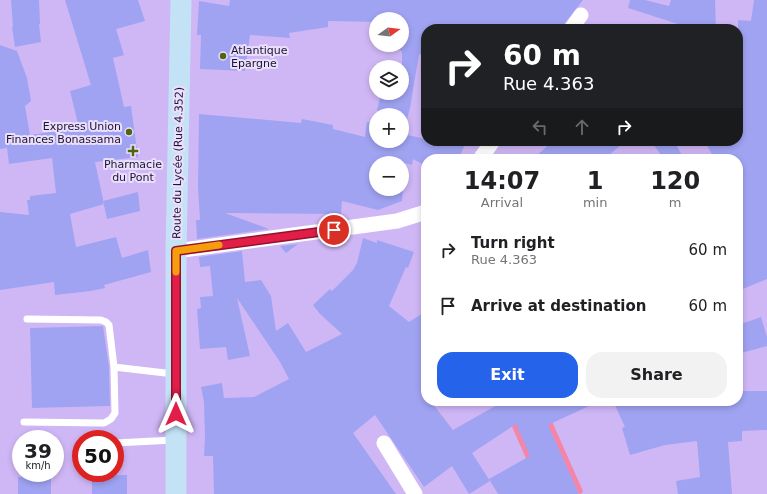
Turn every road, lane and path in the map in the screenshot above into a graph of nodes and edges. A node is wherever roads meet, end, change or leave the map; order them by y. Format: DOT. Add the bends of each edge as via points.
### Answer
graph roads {
  1 [pos="181,0"];
  2 [pos="581,15"];
  3 [pos="575,24"];
  4 [pos="421,214"];
  5 [pos="176,251"];
  6 [pos="27,319"];
  7 [pos="114,367"];
  8 [pos="176,374"];
  9 [pos="24,422"];
  10 [pos="176,440"];
  11 [pos="124,443"];
  12 [pos="384,443"];
  13 [pos="176,494"];
  14 [pos="415,494"];
  1 -- 5 [label="main road, Route du Lycée (Rue 4.352)"];
  2 -- 3 [label="street"];
  4 -- 5 [label="street" via="397,221"];
  5 -- 8 [label="main road, Route du Lycée (Rue 4.352)"];
  6 -- 7 [label="lane" via="106,322 109,326"];
  7 -- 8 [label="lane"];
  7 -- 9 [label="lane" via="115,413 111,419 104,423"];
  8 -- 10 [label="main road, Route du Lycée (Rue 4.352)"];
  10 -- 11 [label="lane"];
  10 -- 13 [label="main road, Route du Lycée (Rue 4.352)"];
  12 -- 14 [label="street"];
}
